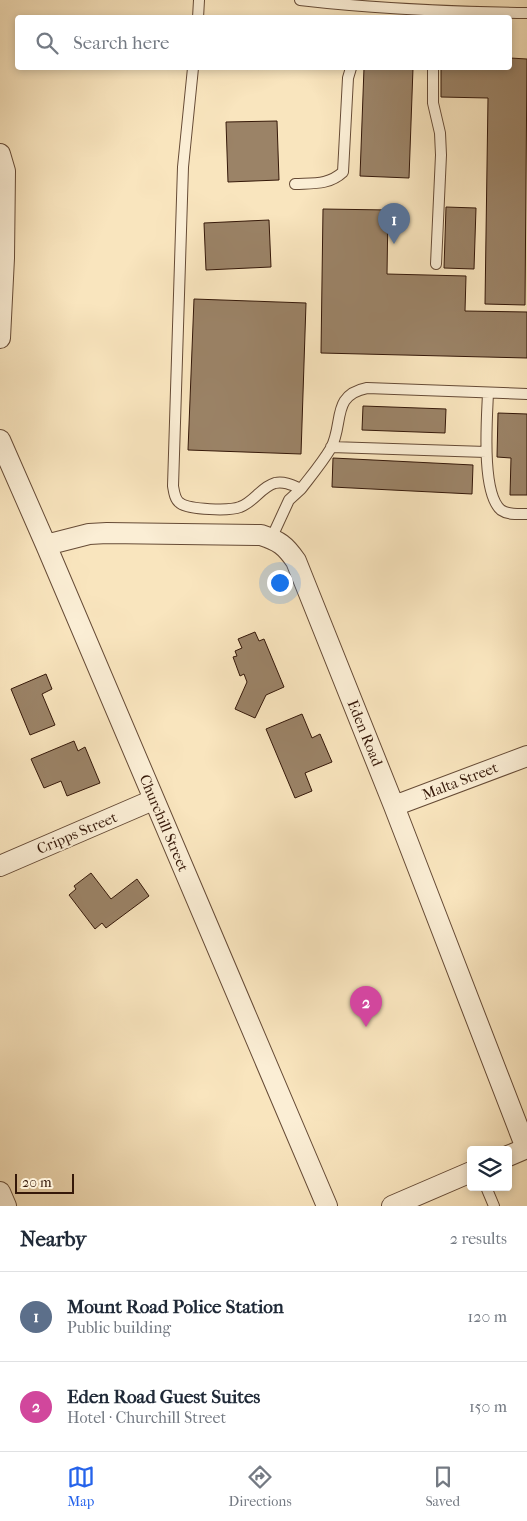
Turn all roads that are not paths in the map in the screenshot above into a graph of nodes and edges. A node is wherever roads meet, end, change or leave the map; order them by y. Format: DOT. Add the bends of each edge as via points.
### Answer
graph roads {
  1 [pos="199,0"];
  2 [pos="300,0"];
  3 [pos="358,8"];
  4 [pos="527,13"];
  5 [pos="198,15"];
  6 [pos="435,15"];
  7 [pos="193,70"];
  8 [pos="350,70"];
  9 [pos="433,70"];
  10 [pos="0,154"];
  11 [pos="295,184"];
  12 [pos="436,264"];
  13 [pos="0,338"];
  14 [pos="488,393"];
  15 [pos="527,394"];
  16 [pos="0,440"];
  17 [pos="332,447"];
  18 [pos="486,452"];
  19 [pos="300,489"];
  20 [pos="527,514"];
  21 [pos="271,538"];
  22 [pos="46,545"];
  23 [pos="527,756"];
  24 [pos="153,800"];
  25 [pos="394,806"];
  26 [pos="0,866"];
  27 [pos="520,1150"];
  28 [pos="467,1174"];
  29 [pos="488,1191"];
  30 [pos="0,1192"];
  31 [pos="6,1206"];
  32 [pos="327,1206"];
  33 [pos="392,1206"];
  34 [pos="494,1206"];
  1 -- 5 [label="lane"];
  2 -- 3 [label="lane"];
  3 -- 6 [label="lane"];
  4 -- 6 [label="lane"];
  7 -- 19 [label="lane" via="184,168 175,495 179,503 188,507 228,509 249,503 276,483 284,482"];
  8 -- 11 [label="lane" via="343,172 336,179 322,183"];
  9 -- 12 [label="lane" via="433,103 440,132 441,155"];
  10 -- 13 [label="street" via="5,171"];
  14 -- 15 [label="lane"];
  14 -- 17 [label="lane" via="357,390 342,403"];
  14 -- 18 [label="lane"];
  16 -- 22 [label="street, Churchill Street"];
  17 -- 18 [label="lane"];
  17 -- 19 [label="lane"];
  18 -- 20 [label="lane" via="490,490 495,503 502,511"];
  19 -- 21 [label="lane" via="289,500"];
  21 -- 22 [label="street" via="261,535 107,533"];
  21 -- 25 [label="street, Eden Road" via="281,543 296,561"];
  22 -- 24 [label="street, Churchill Street"];
  23 -- 25 [label="street, Malta Street"];
  24 -- 26 [label="street, Cripps Street"];
  24 -- 32 [label="street, Churchill Street"];
  25 -- 27 [label="street, Eden Road"];
  28 -- 33 [label="street"];
  29 -- 34 [label="lane"];
  30 -- 31 [label="street"];
}
